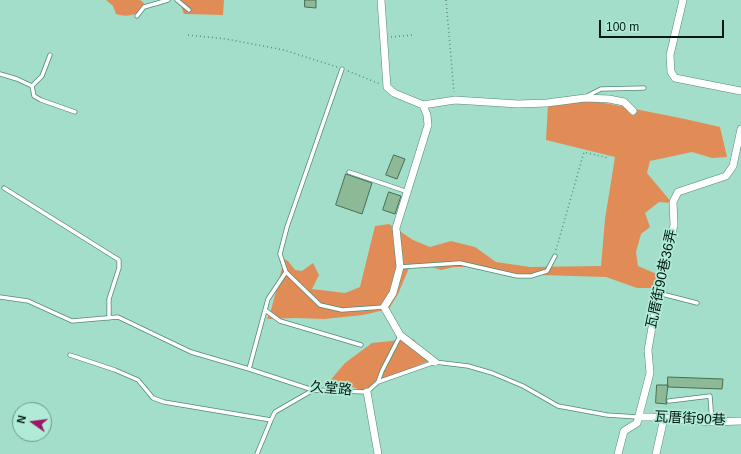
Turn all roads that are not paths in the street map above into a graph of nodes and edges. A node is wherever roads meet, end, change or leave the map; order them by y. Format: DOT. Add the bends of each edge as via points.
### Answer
graph roads {
  1 [pos="168,0"];
  2 [pos="177,0"];
  3 [pos="381,0"];
  4 [pos="683,0"];
  5 [pos="189,10"];
  6 [pos="137,16"];
  7 [pos="50,55"];
  8 [pos="342,69"];
  9 [pos="0,74"];
  10 [pos="32,86"];
  11 [pos="644,88"];
  12 [pos="741,91"];
  13 [pos="585,98"];
  14 [pos="423,105"];
  15 [pos="633,111"];
  16 [pos="75,112"];
  17 [pos="741,129"];
  18 [pos="349,172"];
  19 [pos="4,188"];
  20 [pos="408,192"];
  21 [pos="555,256"];
  22 [pos="400,267"];
  23 [pos="286,272"];
  24 [pos="658,293"];
  25 [pos="0,297"];
  26 [pos="697,303"];
  27 [pos="384,306"];
  28 [pos="265,310"];
  29 [pos="109,318"];
  30 [pos="400,335"];
  31 [pos="361,345"];
  32 [pos="70,355"];
  33 [pos="435,362"];
  34 [pos="249,369"];
  35 [pos="378,382"];
  36 [pos="313,390"];
  37 [pos="367,392"];
  38 [pos="669,401"];
  39 [pos="638,417"];
  40 [pos="664,418"];
  41 [pos="271,420"];
  42 [pos="741,421"];
  43 [pos="712,422"];
  44 [pos="257,454"];
  45 [pos="378,454"];
  46 [pos="618,454"];
  47 [pos="656,454"];
  1 -- 6 [label="lane" via="144,8"];
  2 -- 5 [label="lane"];
  3 -- 14 [label="street" via="387,87 394,93"];
  4 -- 12 [label="street" via="670,55 671,72 675,78"];
  7 -- 10 [label="lane" via="42,76"];
  8 -- 23 [label="lane" via="287,227 280,254"];
  9 -- 10 [label="lane"];
  10 -- 16 [label="lane" via="34,96"];
  11 -- 13 [label="lane" via="601,89"];
  13 -- 14 [label="street" via="518,104 455,100"];
  13 -- 15 [label="street" via="609,98 624,102"];
  14 -- 20 [label="street" via="428,125"];
  17 -- 24 [label="street, 瓦厝街90巷36弄" via="733,166 726,176 678,192 673,202 674,225"];
  18 -- 20 [label="lane"];
  19 -- 29 [label="lane" via="118,260 119,268 109,299"];
  20 -- 22 [label="street" via="396,228"];
  21 -- 22 [label="lane" via="547,271 531,276 517,276 460,263"];
  22 -- 27 [label="street" via="393,293"];
  23 -- 27 [label="lane" via="320,305 342,310"];
  23 -- 28 [label="lane" via="268,299"];
  24 -- 26 [label="lane"];
  24 -- 39 [label="street, 瓦厝街90巷36弄" via="648,350 650,373"];
  25 -- 29 [label="lane, 久堂路" via="28,300 72,321"];
  27 -- 30 [label="street"];
  28 -- 31 [label="lane" via="280,321"];
  28 -- 34 [label="lane"];
  29 -- 34 [label="lane, 久堂路" via="118,317 191,352"];
  30 -- 33 [label="street"];
  30 -- 35 [label="lane"];
  32 -- 41 [label="lane" via="138,380 153,398 164,402"];
  33 -- 35 [label="lane, 久堂路"];
  33 -- 39 [label="lane, 久堂路" via="468,366 492,374 524,386 558,406 607,415"];
  34 -- 36 [label="lane, 久堂路"];
  35 -- 37 [label="lane, 久堂路"];
  36 -- 37 [label="lane, 久堂路"];
  36 -- 41 [label="lane" via="275,412"];
  37 -- 45 [label="street"];
  38 -- 43 [label="lane" via="710,396"];
  39 -- 40 [label="street, 瓦厝街90巷"];
  39 -- 46 [label="street" via="637,423 624,431"];
  40 -- 43 [label="street, 瓦厝街90巷"];
  40 -- 47 [label="street"];
  41 -- 44 [label="lane"];
  42 -- 43 [label="street, 瓦厝街90巷"];
}
